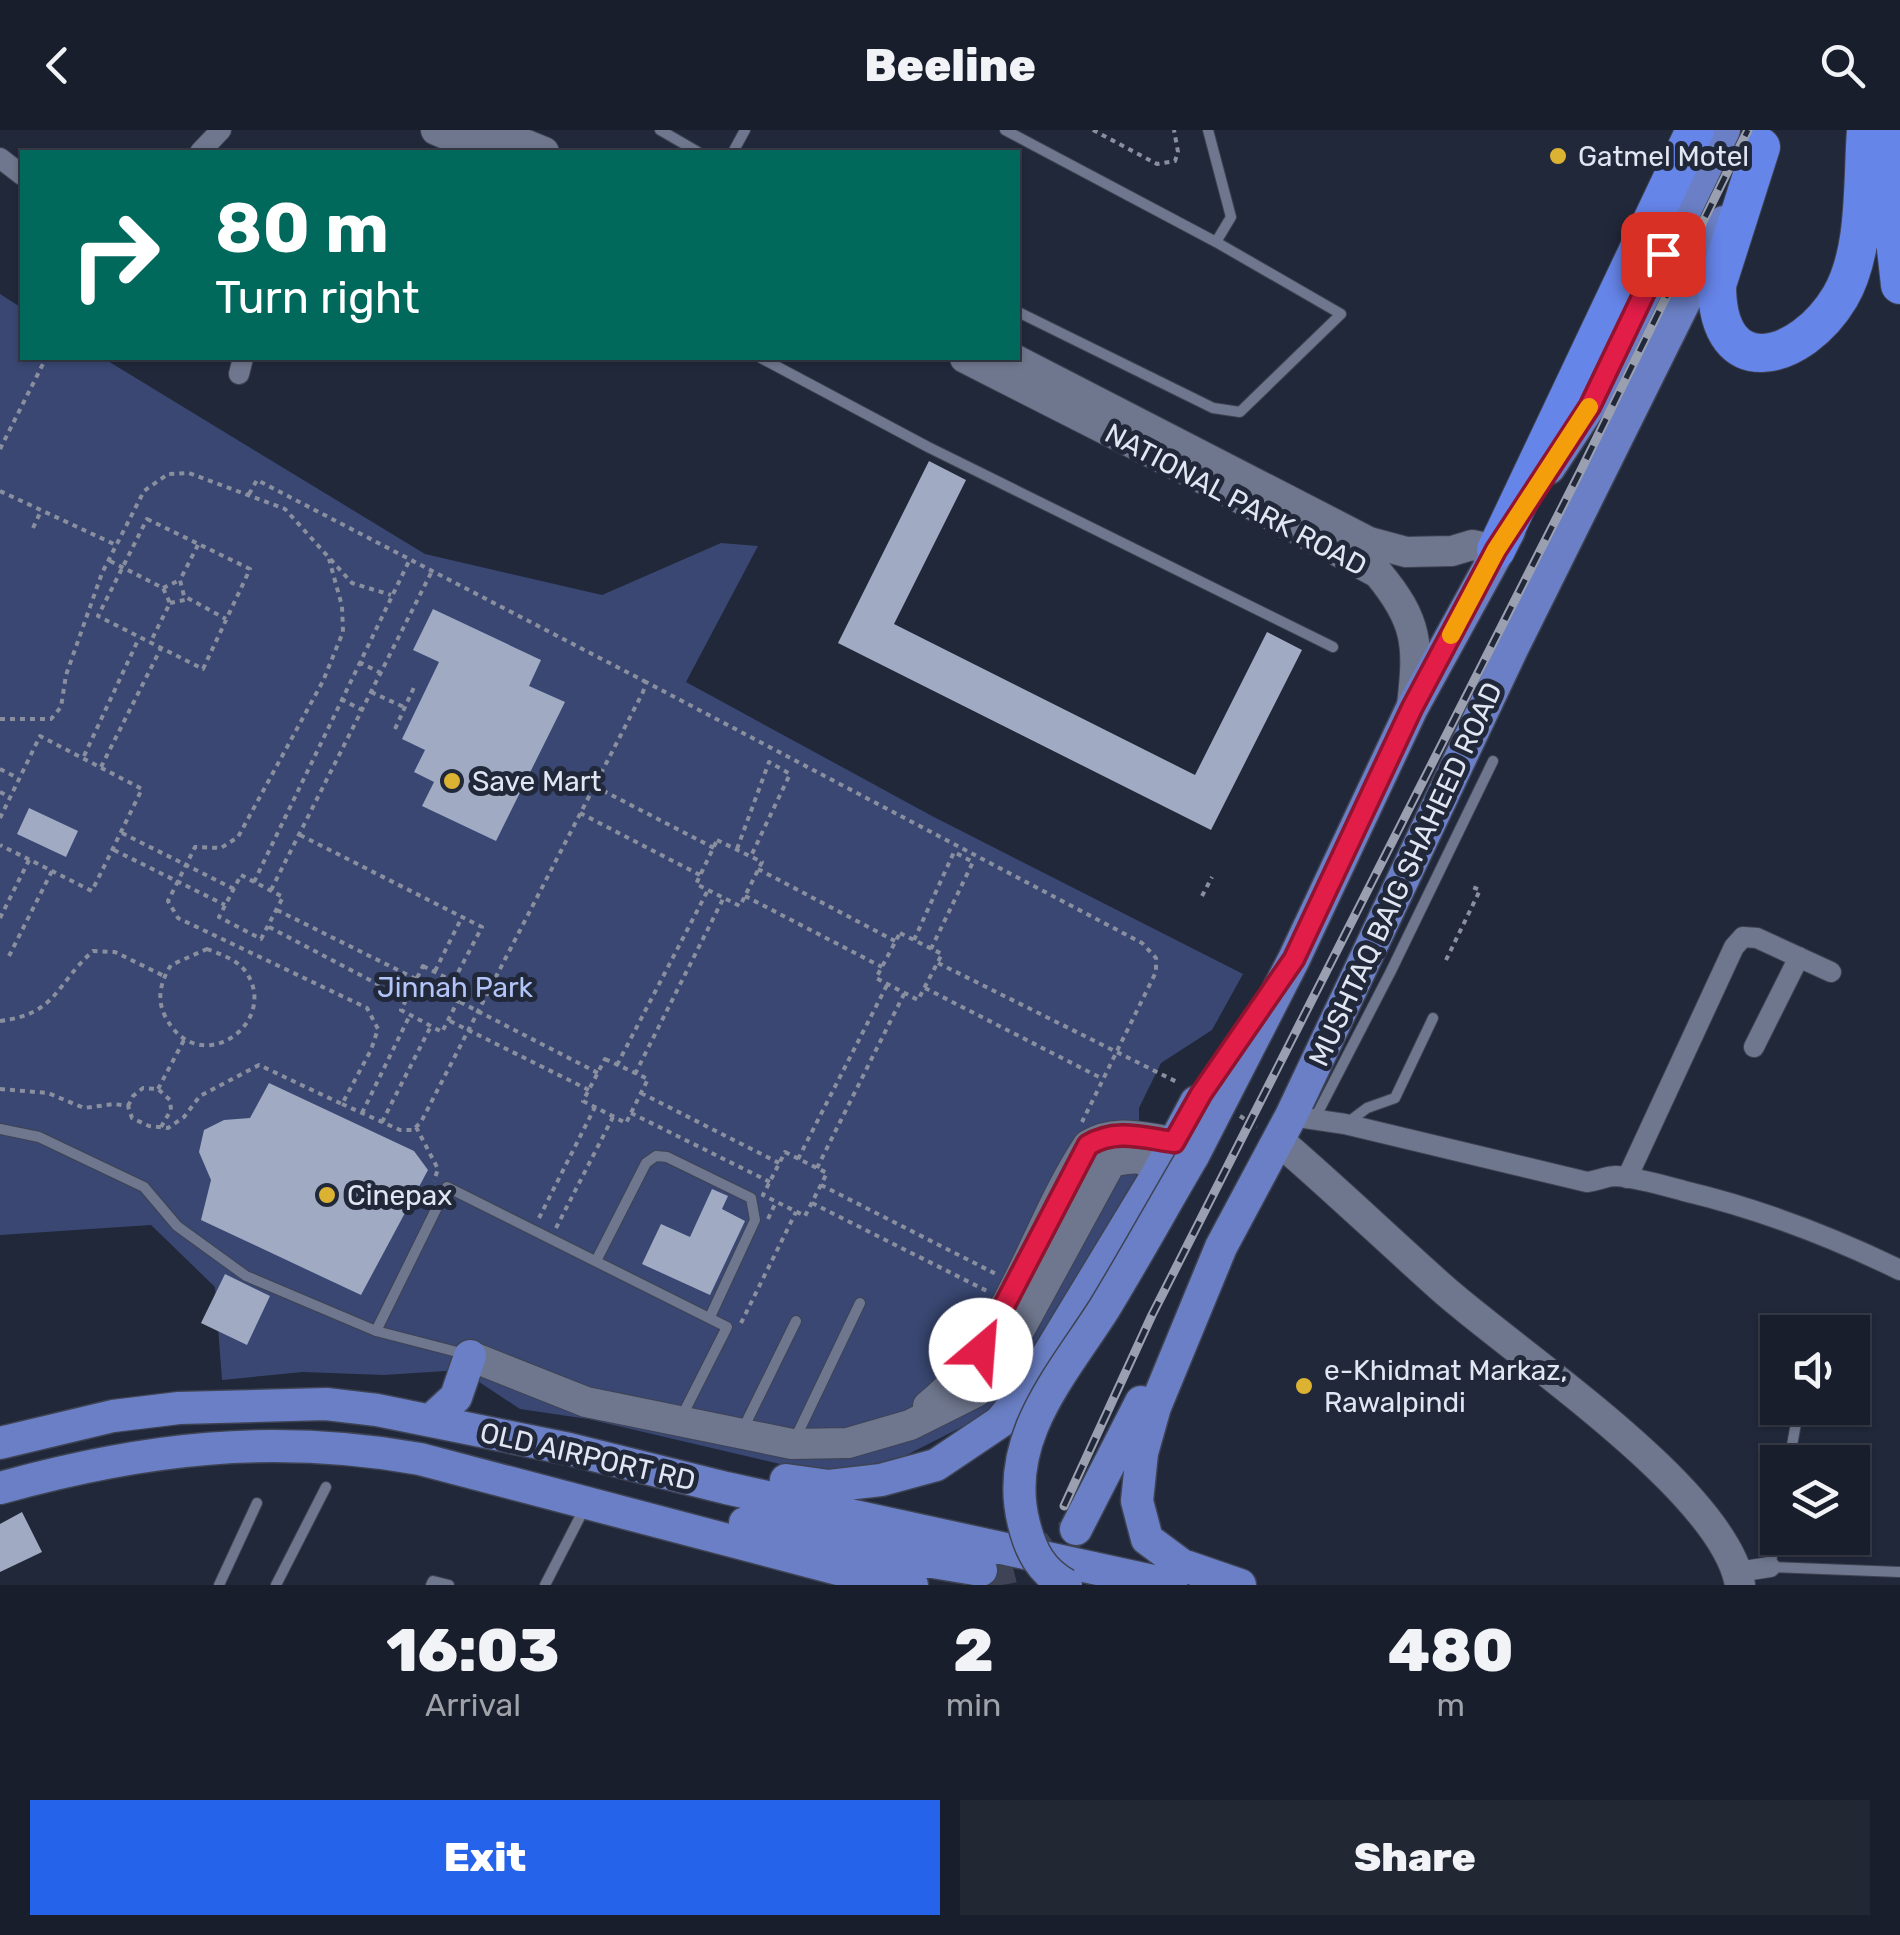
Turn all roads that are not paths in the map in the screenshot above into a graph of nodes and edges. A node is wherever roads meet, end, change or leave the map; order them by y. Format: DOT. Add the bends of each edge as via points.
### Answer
graph roads {
  1 [pos="221,130"];
  2 [pos="436,130"];
  3 [pos="490,130"];
  4 [pos="660,130"];
  5 [pos="1005,130"];
  6 [pos="1208,130"];
  7 [pos="1696,130"];
  8 [pos="1724,130"];
  9 [pos="1866,130"];
  10 [pos="1883,130"];
  11 [pos="1766,139"];
  12 [pos="202,150"];
  13 [pos="483,150"];
  14 [pos="539,150"];
  15 [pos="695,150"];
  16 [pos="0,158"];
  17 [pos="20,173"];
  18 [pos="1216,242"];
  19 [pos="1900,285"];
  20 [pos="1020,313"];
  21 [pos="765,360"];
  22 [pos="969,360"];
  23 [pos="1016,360"];
  24 [pos="1496,550"];
  25 [pos="1334,647"];
  26 [pos="1412,708"];
  27 [pos="1493,761"];
  28 [pos="1798,957"];
  29 [pos="1831,972"];
  30 [pos="1433,1018"];
  31 [pos="1754,1047"];
  32 [pos="1346,1124"];
  33 [pos="1294,1125"];
  34 [pos="0,1129"];
  35 [pos="1184,1149"];
  36 [pos="1157,1176"];
  37 [pos="1626,1178"];
  38 [pos="1220,1246"];
  39 [pos="596,1262"];
  40 [pos="1900,1270"];
  41 [pos="860,1303"];
  42 [pos="710,1317"];
  43 [pos="796,1321"];
  44 [pos="376,1330"];
  45 [pos="470,1356"];
  46 [pos="430,1420"];
  47 [pos="680,1422"];
  48 [pos="740,1434"];
  49 [pos="0,1442"];
  50 [pos="848,1443"];
  51 [pos="792,1444"];
  52 [pos="570,1449"];
  53 [pos="420,1460"];
  54 [pos="326,1487"];
  55 [pos="0,1488"];
  56 [pos="257,1504"];
  57 [pos="586,1504"];
  58 [pos="1076,1529"];
  59 [pos="1772,1555"];
  60 [pos="1770,1567"];
  61 [pos="981,1570"];
  62 [pos="1900,1572"];
  63 [pos="1137,1578"];
  64 [pos="1739,1579"];
  65 [pos="219,1585"];
  66 [pos="276,1585"];
  67 [pos="431,1585"];
  68 [pos="449,1585"];
  69 [pos="545,1585"];
  70 [pos="912,1585"];
  71 [pos="1055,1585"];
  72 [pos="1066,1585"];
  73 [pos="1172,1585"];
  74 [pos="1240,1585"];
  1 -- 12 [label="street"];
  2 -- 13 [label="street"];
  3 -- 14 [label="street"];
  4 -- 15 [label="lane"];
  5 -- 18 [label="lane"];
  6 -- 18 [label="lane" via="1231,217"];
  7 -- 24 [label="highway"];
  8 -- 24 [label="main road" via="1590,406"];
  9 -- 11 [label="highway" via="1858,235 1841,296 1804,338 1771,354 1739,346 1717,308 1717,285"];
  10 -- 19 [label="highway"];
  11 -- 33 [label="main road, MUSHTAQ BAIG SHAHEED ROAD" via="1512,649"];
  16 -- 17 [label="street"];
  18 -- 20 [label="lane" via="1342,314 1240,412 1213,408"];
  21 -- 25 [label="lane"];
  22 -- 26 [label="street, NATIONAL PARK ROAD" via="1378,574 1413,630 1418,656"];
  23 -- 24 [label="street, NATIONAL PARK ROAD" via="1369,542 1406,552 1472,545"];
  24 -- 26 [label="main road"];
  26 -- 35 [label="main road" via="1294,959"];
  27 -- 33 [label="lane" via="1391,971"];
  28 -- 29 [label="street"];
  28 -- 31 [label="street"];
  28 -- 37 [label="street" via="1757,938 1744,937 1734,947"];
  30 -- 32 [label="lane" via="1395,1098"];
  32 -- 33 [label="street"];
  32 -- 37 [label="street" via="1587,1182"];
  33 -- 38 [label="main road, MUSHTAQ BAIG SHAHEED ROAD"];
  33 -- 64 [label="street" via="1354,1204 1443,1289 1632,1440 1704,1515"];
  34 -- 44 [label="lane" via="39,1137 144,1187 178,1226 246,1276"];
  35 -- 36 [label="main road"];
  35 -- 50 [label="street" via="1124,1134 1088,1145 981,1350 930,1405"];
  35 -- 72 [label="main road, bridge" via="1104,1307 1043,1404 1020,1462 1018,1492 1029,1544 1042,1568"];
  36 -- 50 [label="street" via="1145,1159 1112,1162 996,1374 976,1392 910,1425"];
  36 -- 52 [label="main road" via="1028,1388 1000,1422 936,1465 829,1486 690,1460"];
  37 -- 40 [label="street" via="1800,1224"];
  38 -- 58 [label="main road"];
  38 -- 74 [label="main road, MUSHTAQ BAIG SHAHEED ROAD" via="1154,1407 1137,1501 1147,1540 1182,1565"];
  39 -- 42 [label="lane"];
  39 -- 42 [label="lane" via="646,1164 667,1157 750,1198 756,1220"];
  39 -- 44 [label="lane" via="447,1187"];
  41 -- 51 [label="lane"];
  42 -- 47 [label="lane" via="728,1326"];
  43 -- 48 [label="lane"];
  44 -- 45 [label="lane"];
  45 -- 46 [label="main road" via="456,1397"];
  45 -- 47 [label="street" via="586,1402"];
  46 -- 49 [label="main road, OLD AIRPORT RD" via="326,1404 179,1408"];
  46 -- 52 [label="main road, OLD AIRPORT RD"];
  47 -- 48 [label="street"];
  48 -- 51 [label="street"];
  50 -- 51 [label="street"];
  52 -- 63 [label="main road, OLD AIRPORT RD"];
  53 -- 55 [label="main road, OLD AIRPORT RD" via="361,1449 179,1449 82,1465"];
  53 -- 57 [label="main road, OLD AIRPORT RD"];
  53 -- 61 [label="main road"];
  54 -- 66 [label="lane"];
  56 -- 65 [label="lane"];
  57 -- 69 [label="lane"];
  57 -- 70 [label="main road, OLD AIRPORT RD"];
  59 -- 60 [label="lane"];
  60 -- 62 [label="lane"];
  60 -- 64 [label="street"];
  63 -- 71 [label="main road" via="1066,1570"];
  63 -- 73 [label="main road, OLD AIRPORT RD"];
  67 -- 68 [label="lane"];
}
